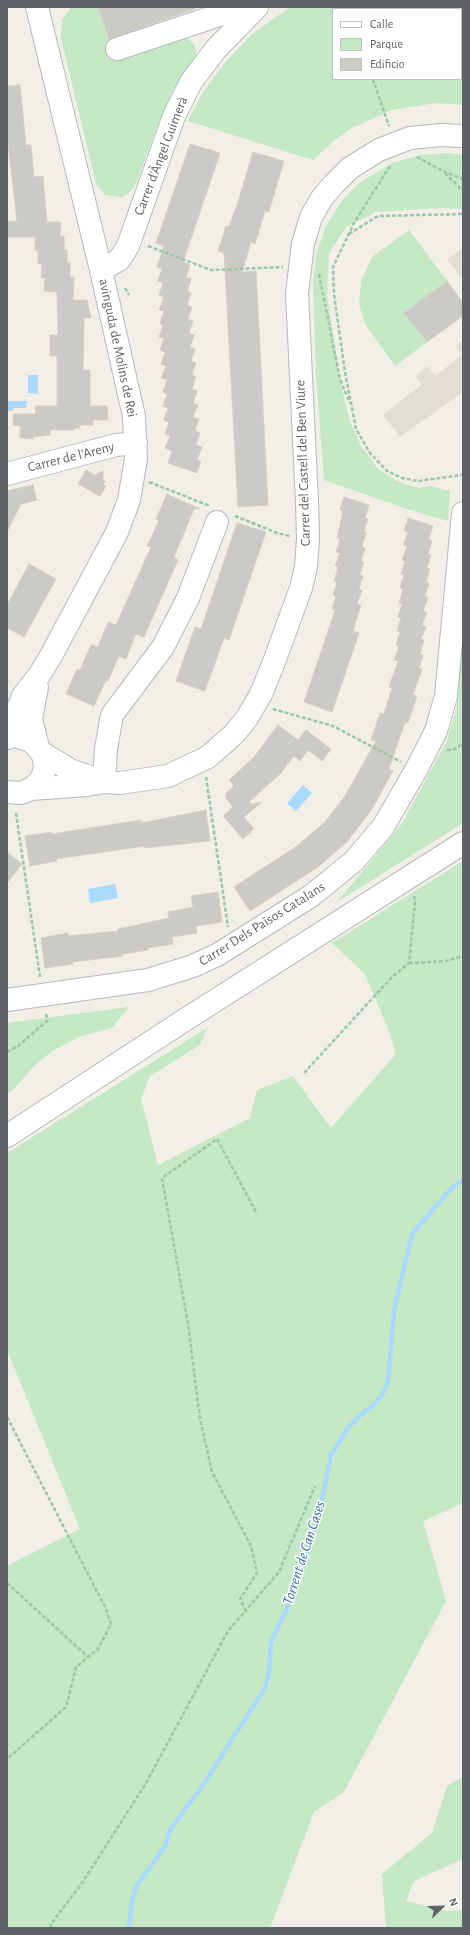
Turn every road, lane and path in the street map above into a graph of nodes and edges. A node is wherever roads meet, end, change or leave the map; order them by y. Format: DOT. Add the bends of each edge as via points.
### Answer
graph roads {
  1 [pos="243,7"];
  2 [pos="257,7"];
  3 [pos="42,13"];
  4 [pos="117,49"];
  5 [pos="373,80"];
  6 [pos="387,120"];
  7 [pos="463,136"];
  8 [pos="411,153"];
  9 [pos="392,163"];
  10 [pos="445,172"];
  11 [pos="463,179"];
  12 [pos="463,190"];
  13 [pos="463,214"];
  14 [pos="349,234"];
  15 [pos="145,246"];
  16 [pos="289,268"];
  17 [pos="318,269"];
  18 [pos="102,270"];
  19 [pos="352,407"];
  20 [pos="136,443"];
  21 [pos="7,474"];
  22 [pos="462,475"];
  23 [pos="463,513"];
  24 [pos="217,522"];
  25 [pos="40,674"];
  26 [pos="275,710"];
  27 [pos="7,737"];
  28 [pos="463,744"];
  29 [pos="40,750"];
  30 [pos="442,751"];
  31 [pos="405,764"];
  32 [pos="206,781"];
  33 [pos="104,782"];
  34 [pos="16,797"];
  35 [pos="463,843"];
  36 [pos="409,878"];
  37 [pos="228,929"];
  38 [pos="463,956"];
  39 [pos="409,963"];
  40 [pos="41,982"];
  41 [pos="7,1000"];
  42 [pos="46,1009"];
  43 [pos="7,1052"];
  44 [pos="304,1073"];
  45 [pos="7,1136"];
  46 [pos="257,1214"];
  47 [pos="7,1417"];
  48 [pos="315,1486"];
  49 [pos="7,1583"];
  50 [pos="246,1611"];
  51 [pos="88,1657"];
  52 [pos="7,1759"];
  53 [pos="51,1928"];
  1 -- 4 [label="street"];
  2 -- 18 [label="street, Carrer d'Àngel Guimerà" via="216,49 191,82 174,116 128,246 119,260"];
  3 -- 18 [label="street, avinguda de Molins de Rei"];
  5 -- 6 [label="path"];
  7 -- 33 [label="street, Carrer del Castell del Ben Viure" via="425,136 395,143 379,150 350,168 334,184 322,198 311,218 303,244 297,293 307,502 306,567 293,612 274,662 247,718 230,738 208,757 186,769 149,780"];
  8 -- 10 [label="path"];
  9 -- 14 [label="path"];
  10 -- 11 [label="path"];
  10 -- 12 [label="path" via="459,189"];
  13 -- 14 [label="path" via="378,216"];
  14 -- 19 [label="path" via="333,267 334,294"];
  15 -- 16 [label="path" via="211,270"];
  17 -- 19 [label="path" via="340,379"];
  18 -- 20 [label="street, avinguda de Molins de Rei" via="134,416"];
  19 -- 22 [label="path" via="356,428 370,453 387,471 402,478 418,481"];
  20 -- 21 [label="street, Carrer de l'Areny" via="116,445"];
  20 -- 25 [label="street, avinguda de Molins de Rei" via="130,493 118,532"];
  23 -- 41 [label="street, Carrer Dels Països Catalans" via="446,696 436,730 383,827 354,861 311,896 217,955 193,966 148,980"];
  24 -- 33 [label="street" via="188,598 163,647 112,715"];
  25 -- 27 [label="street, avinguda de Molins de Rei" via="22,696"];
  25 -- 29 [label="street, avinguda de Molins de Rei" via="30,719"];
  26 -- 31 [label="path" via="333,726"];
  27 -- 29 [label="street, Carrer del Castell del Ben Viure" via="23,737"];
  28 -- 30 [label="path" via="453,750"];
  29 -- 33 [label="street, Carrer del Castell del Ben Viure" via="70,770"];
  29 -- 34 [label="street, avinguda de Molins de Rei" via="45,763 44,773 39,782"];
  32 -- 37 [label="path"];
  33 -- 34 [label="street, Carrer del Castell del Ben Viure"];
  34 -- 40 [label="path"];
  35 -- 36 [label="street"];
  36 -- 39 [label="path" via="415,902"];
  36 -- 45 [label="street"];
  38 -- 39 [label="path" via="446,961"];
  39 -- 44 [label="path" via="392,977"];
  42 -- 43 [label="path" via="47,1021"];
  46 -- 50 [label="path" via="217,1138 162,1178 188,1324 200,1419 212,1472 251,1546 257,1573 240,1599"];
  47 -- 51 [label="path" via="112,1624 98,1649"];
  48 -- 50 [label="path" via="279,1572"];
  49 -- 51 [label="path"];
  50 -- 53 [label="path" via="228,1631 145,1785"];
  51 -- 52 [label="path" via="76,1667 66,1707"];
}
